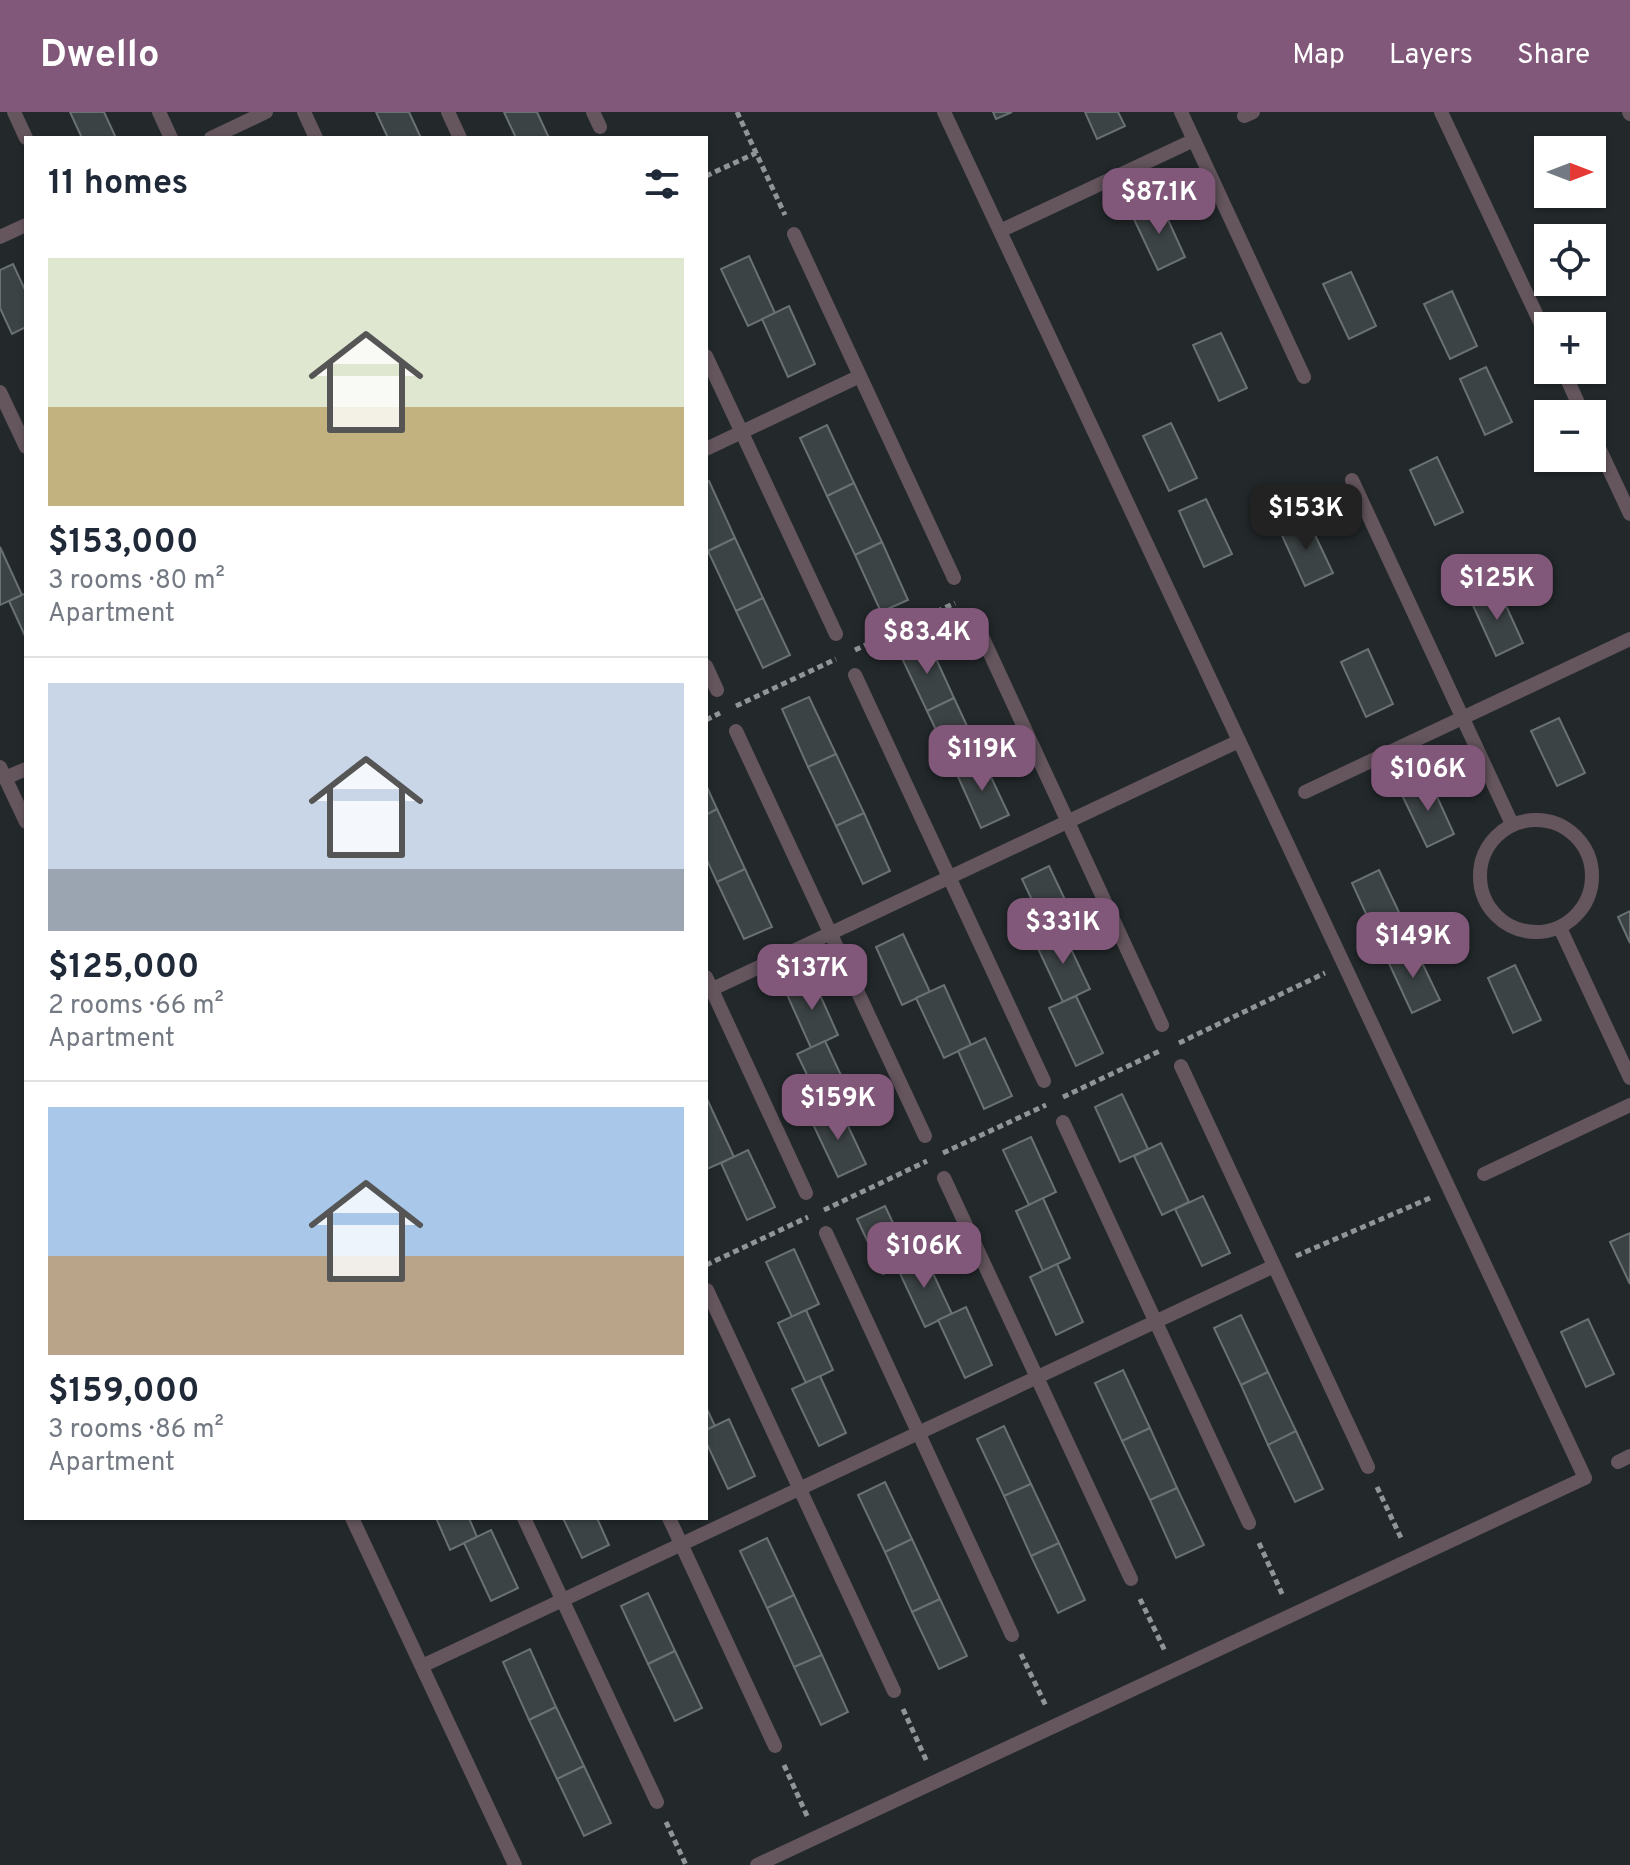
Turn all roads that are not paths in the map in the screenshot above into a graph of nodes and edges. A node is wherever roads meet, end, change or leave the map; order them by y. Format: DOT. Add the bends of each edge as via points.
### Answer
graph roads {
  1 [pos="14,112"];
  2 [pos="159,112"];
  3 [pos="266,112"];
  4 [pos="304,112"];
  5 [pos="448,112"];
  6 [pos="593,112"];
  7 [pos="944,112"];
  8 [pos="1181,112"];
  9 [pos="1441,112"];
  10 [pos="600,127"];
  11 [pos="25,136"];
  12 [pos="170,136"];
  13 [pos="215,136"];
  14 [pos="315,136"];
  15 [pos="459,136"];
  16 [pos="1194,140"];
  17 [pos="24,226"];
  18 [pos="1000,231"];
  19 [pos="794,234"];
  20 [pos="0,237"];
  21 [pos="1535,312"];
  22 [pos="708,360"];
  23 [pos="860,376"];
  24 [pos="1304,377"];
  25 [pos="0,392"];
  26 [pos="741,432"];
  27 [pos="24,443"];
  28 [pos="708,448"];
  29 [pos="1606,463"];
  30 [pos="1352,480"];
  31 [pos="1630,514"];
  32 [pos="954,578"];
  33 [pos="974,619"];
  34 [pos="836,634"];
  35 [pos="1630,639"];
  36 [pos="708,670"];
  37 [pos="855,675"];
  38 [pos="717,690"];
  39 [pos="1462,718"];
  40 [pos="736,731"];
  41 [pos="1239,741"];
  42 [pos="24,769"];
  43 [pos="3,773"];
  44 [pos="1305,792"];
  45 [pos="24,818"];
  46 [pos="1068,822"];
  47 [pos="1512,824"];
  48 [pos="949,878"];
  49 [pos="1560,928"];
  50 [pos="831,933"];
  51 [pos="708,986"];
  52 [pos="1162,1025"];
  53 [pos="1181,1066"];
  54 [pos="1630,1078"];
  55 [pos="1044,1081"];
  56 [pos="1630,1105"];
  57 [pos="1063,1122"];
  58 [pos="925,1136"];
  59 [pos="1484,1174"];
  60 [pos="944,1178"];
  61 [pos="806,1193"];
  62 [pos="826,1233"];
  63 [pos="1274,1266"];
  64 [pos="708,1292"];
  65 [pos="1156,1322"];
  66 [pos="1037,1377"];
  67 [pos="919,1433"];
  68 [pos="1368,1467"];
  69 [pos="800,1489"];
  70 [pos="353,1520"];
  71 [pos="525,1520"];
  72 [pos="670,1520"];
  73 [pos="1249,1523"];
  74 [pos="681,1545"];
  75 [pos="1131,1579"];
  76 [pos="563,1600"];
  77 [pos="1012,1635"];
  78 [pos="422,1666"];
  79 [pos="894,1691"];
  80 [pos="775,1746"];
  81 [pos="657,1802"];
  82 [pos="515,1865"];
  83 [pos="757,1865"];
  1 -- 11 [label="lane"];
  2 -- 12 [label="lane"];
  3 -- 13 [label="lane"];
  4 -- 14 [label="lane"];
  5 -- 15 [label="lane"];
  6 -- 10 [label="lane"];
  7 -- 18 [label="lane"];
  8 -- 16 [label="lane"];
  9 -- 21 [label="lane"];
  16 -- 18 [label="lane"];
  16 -- 24 [label="lane"];
  17 -- 20 [label="lane"];
  18 -- 41 [label="lane"];
  19 -- 23 [label="lane"];
  22 -- 26 [label="lane"];
  23 -- 26 [label="lane"];
  23 -- 32 [label="lane"];
  25 -- 27 [label="lane"];
  26 -- 28 [label="lane"];
  26 -- 34 [label="lane"];
  29 -- 31 [label="lane"];
  30 -- 39 [label="lane"];
  33 -- 46 [label="lane"];
  35 -- 39 [label="lane"];
  36 -- 38 [label="lane"];
  37 -- 48 [label="lane"];
  39 -- 44 [label="lane"];
  39 -- 47 [label="lane"];
  40 -- 50 [label="lane"];
  41 -- 46 [label="lane"];
  41 -- 83 [label="lane" via="1585,1478"];
  42 -- 43 [label="lane"];
  43 -- 45 [label="lane"];
  46 -- 48 [label="lane"];
  46 -- 52 [label="lane"];
  47 -- 49 [label="lane" via="1494,837 1483,856 1485,900 1498,918 1517,930"];
  47 -- 49 [label="lane" via="1555,822 1574,833 1587,852 1593,873 1590,895"];
  48 -- 50 [label="lane"];
  48 -- 55 [label="lane"];
  49 -- 54 [label="lane"];
  50 -- 51 [label="lane"];
  50 -- 58 [label="lane"];
  51 -- 61 [label="lane"];
  53 -- 63 [label="lane"];
  56 -- 59 [label="lane"];
  57 -- 65 [label="lane"];
  60 -- 66 [label="lane"];
  62 -- 67 [label="lane"];
  63 -- 65 [label="lane"];
  63 -- 68 [label="lane"];
  64 -- 69 [label="lane"];
  65 -- 66 [label="lane"];
  65 -- 73 [label="lane"];
  66 -- 67 [label="lane"];
  66 -- 75 [label="lane"];
  67 -- 69 [label="lane"];
  67 -- 77 [label="lane"];
  69 -- 74 [label="lane"];
  69 -- 79 [label="lane"];
  70 -- 78 [label="lane"];
  71 -- 76 [label="lane"];
  72 -- 74 [label="lane"];
  74 -- 76 [label="lane"];
  74 -- 80 [label="lane"];
  76 -- 78 [label="lane"];
  76 -- 81 [label="lane"];
  78 -- 82 [label="lane"];
}
